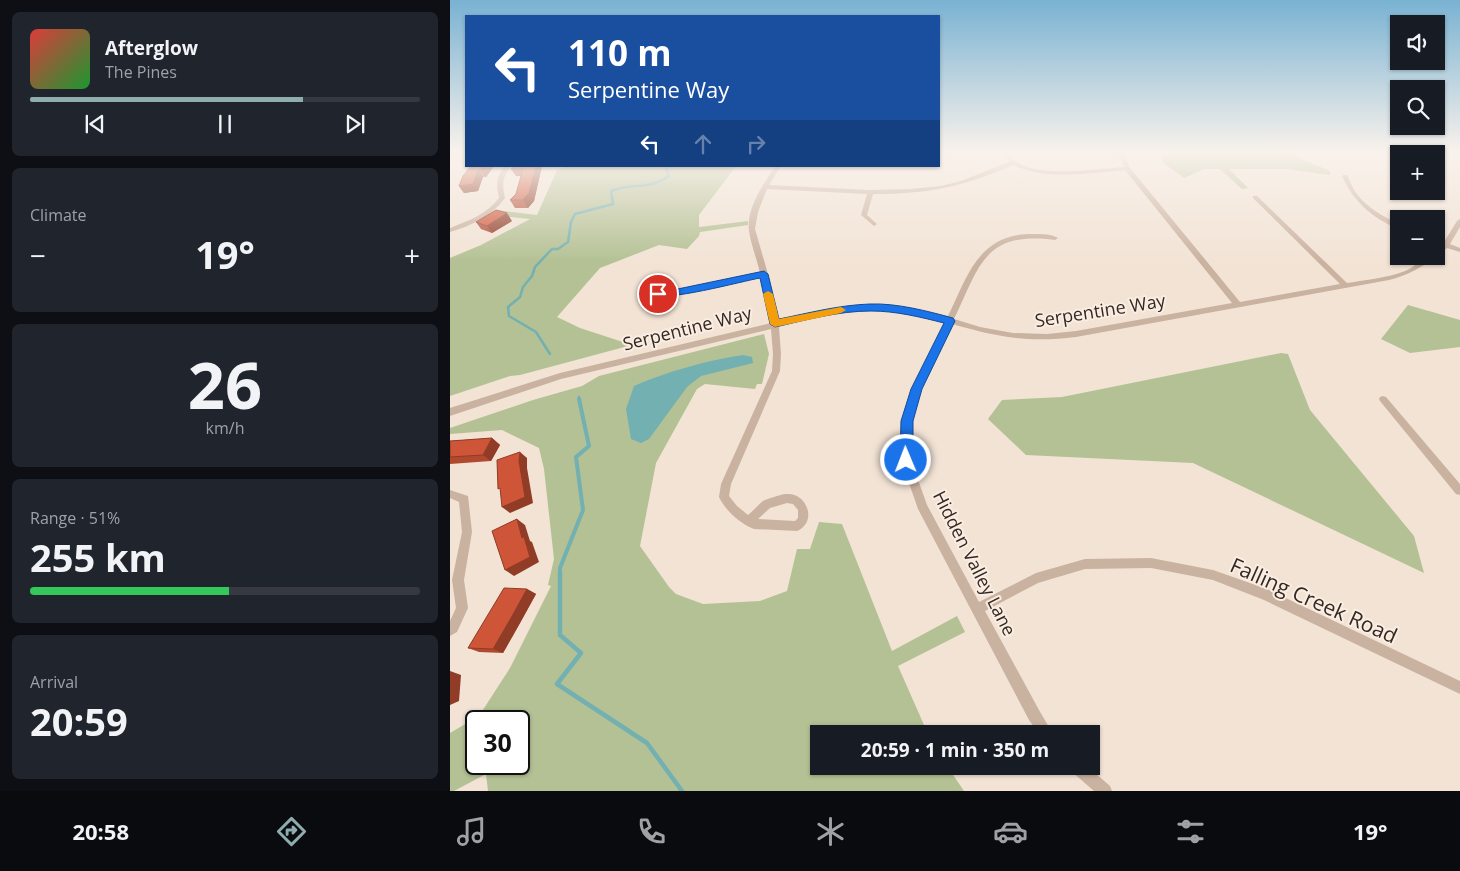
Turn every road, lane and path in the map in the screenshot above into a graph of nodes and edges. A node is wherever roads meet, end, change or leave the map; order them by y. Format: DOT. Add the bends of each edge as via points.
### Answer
graph roads {
  1 [pos="499,188"];
  2 [pos="765,188"];
  3 [pos="790,188"];
  4 [pos="936,188"];
  5 [pos="1143,188"];
  6 [pos="1349,188"];
  7 [pos="871,191"];
  8 [pos="1255,197"];
  9 [pos="1460,221"];
  10 [pos="1390,222"];
  11 [pos="874,224"];
  12 [pos="450,230"];
  13 [pos="1055,238"];
  14 [pos="1446,245"];
  15 [pos="1460,250"];
  16 [pos="1419,265"];
  17 [pos="764,274"];
  18 [pos="1345,285"];
  19 [pos="645,291"];
  20 [pos="1237,304"];
  21 [pos="950,321"];
  22 [pos="775,324"];
  23 [pos="1384,399"];
  24 [pos="450,412"];
  25 [pos="1460,491"];
  26 [pos="450,494"];
  27 [pos="749,521"];
  28 [pos="977,609"];
  29 [pos="450,630"];
  30 [pos="1460,688"];
  31 [pos="1041,725"];
  32 [pos="1086,775"];
  33 [pos="1105,791"];
  1 -- 12 [label="street" via="502,198 491,211"];
  2 -- 17 [label="street" via="756,203 752,230"];
  3 -- 7 [label="street"];
  4 -- 7 [label="street" via="910,192"];
  5 -- 20 [label="street"];
  6 -- 10 [label="street" via="1354,197 1370,211"];
  7 -- 11 [label="street" via="864,216"];
  8 -- 18 [label="street"];
  9 -- 14 [label="street, Serpentine Way"];
  13 -- 21 [label="street, Hidden Valley Lane" via="1036,235 1015,237 988,249 978,262"];
  14 -- 15 [label="street"];
  16 -- 18 [label="street, Serpentine Way" via="1389,278"];
  17 -- 19 [label="street" via="673,293"];
  17 -- 22 [label="street"];
  18 -- 20 [label="street, Serpentine Way"];
  20 -- 21 [label="street, Serpentine Way" via="1047,337 1028,338"];
  21 -- 22 [label="street, Serpentine Way" via="871,307 834,311"];
  21 -- 28 [label="street, Hidden Valley Lane" via="916,389 907,421 906,460 922,506"];
  22 -- 24 [label="street, Serpentine Way" via="560,376"];
  22 -- 27 [label="street" via="776,371 726,484 724,497 736,514"];
  23 -- 25 [label="street"];
  26 -- 29 [label="street" via="464,499 467,532 458,580 462,608"];
  27 -- 27 [label="street" via="776,500 787,498 803,508 803,520 797,526"];
  28 -- 30 [label="street, Falling Creek Road" via="1036,578 1085,564 1151,563 1213,575 1267,595"];
  28 -- 31 [label="street, Hidden Valley Lane"];
  32 -- 33 [label="street"];
}
